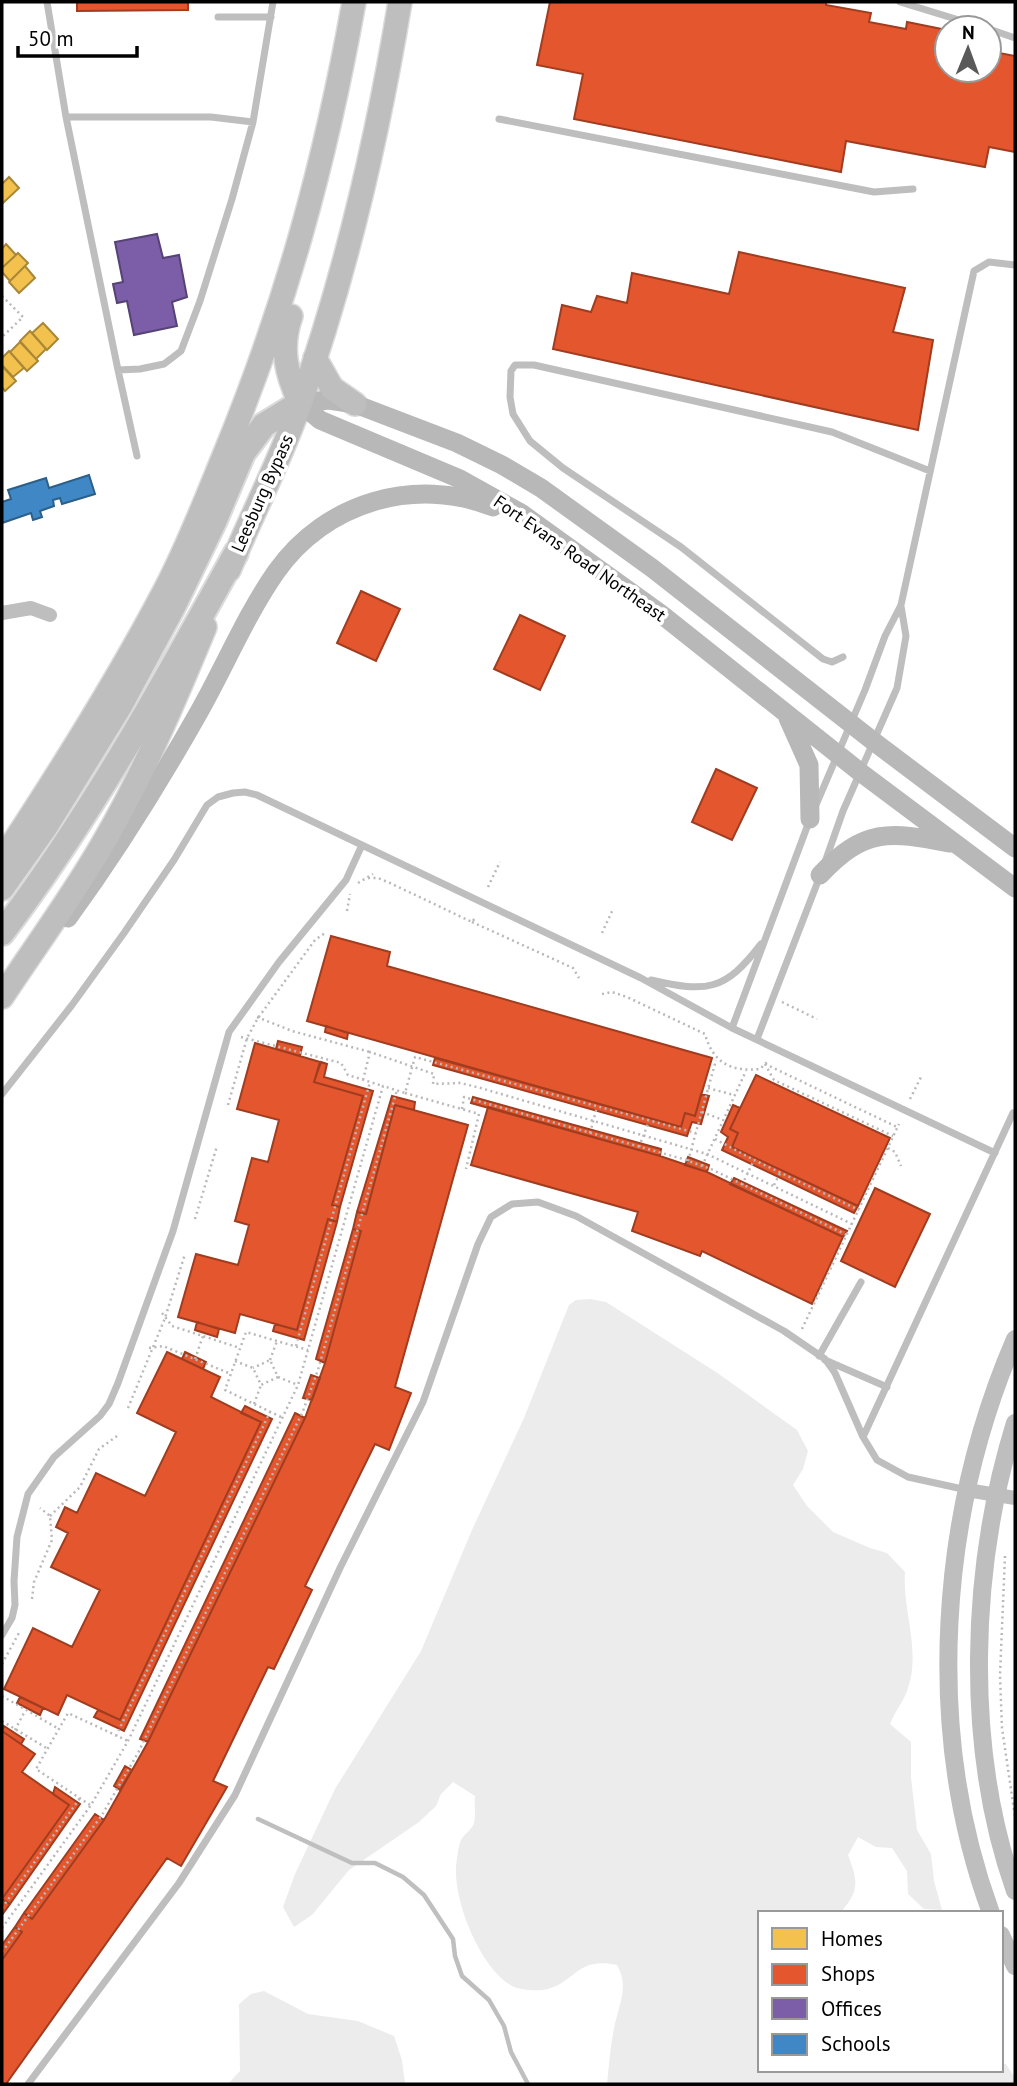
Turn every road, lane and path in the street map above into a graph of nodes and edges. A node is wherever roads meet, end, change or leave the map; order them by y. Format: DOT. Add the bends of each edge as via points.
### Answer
graph roads {
  1 [pos="47,2"];
  2 [pos="273,2"];
  3 [pos="354,2"];
  4 [pos="400,2"];
  5 [pos="900,2"];
  6 [pos="939,14"];
  7 [pos="218,17"];
  8 [pos="271,17"];
  9 [pos="66,117"];
  10 [pos="332,118"];
  11 [pos="499,119"];
  12 [pos="253,122"];
  13 [pos="913,189"];
  14 [pos="1015,265"];
  15 [pos="2,296"];
  16 [pos="2,337"];
  17 [pos="314,358"];
  18 [pos="118,370"];
  19 [pos="300,403"];
  20 [pos="355,404"];
  21 [pos="136,456"];
  22 [pos="930,471"];
  23 [pos="565,545"];
  24 [pos="236,553"];
  25 [pos="901,605"];
  26 [pos="2,613"];
  27 [pos="50,615"];
  28 [pos="843,657"];
  29 [pos="784,711"];
  30 [pos="850,724"];
  31 [pos="873,741"];
  32 [pos="838,753"];
  33 [pos="860,772"];
  34 [pos="810,820"];
  35 [pos="362,845"];
  36 [pos="956,845"];
  37 [pos="1015,848"];
  38 [pos="2,860"];
  39 [pos="500,862"];
  40 [pos="373,874"];
  41 [pos="820,875"];
  42 [pos="368,878"];
  43 [pos="357,884"];
  44 [pos="488,887"];
  45 [pos="2,888"];
  46 [pos="1015,888"];
  47 [pos="351,891"];
  48 [pos="613,909"];
  49 [pos="347,911"];
  50 [pos="475,918"];
  51 [pos="472,922"];
  52 [pos="2,933"];
  53 [pos="325,933"];
  54 [pos="602,933"];
  55 [pos="766,938"];
  56 [pos="579,978"];
  57 [pos="641,978"];
  58 [pos="601,994"];
  59 [pos="2,997"];
  60 [pos="782,1002"];
  61 [pos="247,1007"];
  62 [pos="258,1018"];
  63 [pos="817,1019"];
  64 [pos="732,1028"];
  65 [pos="228,1034"];
  66 [pos="247,1038"];
  67 [pos="757,1039"];
  68 [pos="370,1052"];
  69 [pos="716,1059"];
  70 [pos="766,1063"];
  71 [pos="412,1067"];
  72 [pos="746,1071"];
  73 [pos="920,1077"];
  74 [pos="363,1080"];
  75 [pos="370,1082"];
  76 [pos="383,1086"];
  77 [pos="708,1088"];
  78 [pos="397,1090"];
  79 [pos="405,1093"];
  80 [pos="2,1094"];
  81 [pos="734,1095"];
  82 [pos="910,1099"];
  83 [pos="228,1105"];
  84 [pos="597,1107"];
  85 [pos="462,1109"];
  86 [pos="702,1112"];
  87 [pos="1013,1113"];
  88 [pos="594,1121"];
  89 [pos="649,1121"];
  90 [pos="723,1121"];
  91 [pos="590,1133"];
  92 [pos="696,1133"];
  93 [pos="644,1135"];
  94 [pos="893,1136"];
  95 [pos="715,1139"];
  96 [pos="217,1146"];
  97 [pos="639,1147"];
  98 [pos="888,1148"];
  99 [pos="692,1149"];
  100 [pos="995,1153"];
  101 [pos="708,1154"];
  102 [pos="754,1160"];
  103 [pos="688,1161"];
  104 [pos="702,1166"];
  105 [pos="901,1166"];
  106 [pos="467,1169"];
  107 [pos="780,1172"];
  108 [pos="748,1174"];
  109 [pos="742,1185"];
  110 [pos="773,1186"];
  111 [pos="859,1210"];
  112 [pos="195,1220"];
  113 [pos="852,1224"];
  114 [pos="847,1235"];
  115 [pos="185,1254"];
  116 [pos="861,1282"];
  117 [pos="162,1313"];
  118 [pos="165,1318"];
  119 [pos="203,1336"];
  120 [pos="1015,1339"];
  121 [pos="277,1340"];
  122 [pos="800,1342"];
  123 [pos="296,1346"];
  124 [pos="151,1348"];
  125 [pos="240,1348"];
  126 [pos="308,1350"];
  127 [pos="822,1357"];
  128 [pos="194,1359"];
  129 [pos="270,1360"];
  130 [pos="235,1361"];
  131 [pos="253,1368"];
  132 [pos="231,1374"];
  133 [pos="278,1377"];
  134 [pos="261,1385"];
  135 [pos="298,1385"];
  136 [pos="887,1387"];
  137 [pos="254,1404"];
  138 [pos="128,1408"];
  139 [pos="270,1412"];
  140 [pos="282,1418"];
  141 [pos="1015,1423"];
  142 [pos="117,1436"];
  143 [pos="863,1437"];
  144 [pos="967,1490"];
  145 [pos="995,1495"];
  146 [pos="1015,1498"];
  147 [pos="40,1508"];
  148 [pos="51,1516"];
  149 [pos="1004,1551"];
  150 [pos="32,1599"];
  151 [pos="20,1631"];
  152 [pos="2,1635"];
  153 [pos="2,1664"];
  154 [pos="2,1696"];
  155 [pos="25,1709"];
  156 [pos="2,1721"];
  157 [pos="59,1729"];
  158 [pos="15,1730"];
  159 [pos="116,1735"];
  160 [pos="128,1741"];
  161 [pos="48,1749"];
  162 [pos="80,1798"];
  163 [pos="91,1805"];
  164 [pos="1015,1817"];
  165 [pos="1015,1891"];
  166 [pos="2,1908"];
  167 [pos="990,1911"];
  168 [pos="2,1928"];
  169 [pos="1003,1940"];
  170 [pos="2,1952"];
  171 [pos="1015,1966"];
  172 [pos="28,2084"];
  1 -- 9 [label="lane"];
  2 -- 8 [label="lane"];
  3 -- 10 [label="highway"];
  4 -- 17 [label="highway, Leesburg Bypass" via="378,120"];
  5 -- 6 [label="lane"];
  7 -- 8 [label="lane"];
  8 -- 12 [label="lane"];
  9 -- 12 [label="lane" via="211,117"];
  9 -- 18 [label="lane"];
  10 -- 19 [label="highway" via="314,236 285,332 286,364"];
  10 -- 38 [label="highway" via="284,297 200,516 119,674"];
  11 -- 13 [label="lane" via="874,192"];
  12 -- 18 [label="lane" via="181,351 164,364"];
  14 -- 22 [label="lane" via="989,262 974,271"];
  15 -- 16 [label="path" via="23,317"];
  17 -- 19 [label="highway, Leesburg Bypass"];
  17 -- 20 [label="highway" via="332,388"];
  18 -- 21 [label="lane"];
  19 -- 20 [label="main road, Fort Evans Road Northeast" via="329,400"];
  19 -- 23 [label="main road, Fort Evans Road Northeast" via="340,430 495,496"];
  19 -- 24 [label="highway, Leesburg Bypass"];
  19 -- 45 [label="highway" via="264,425 243,453 173,607 120,706"];
  20 -- 30 [label="main road, Fort Evans Road Northeast" via="457,443 541,488 652,568"];
  22 -- 25 [label="lane"];
  22 -- 28 [label="lane" via="831,432 534,365 515,365 511,371 513,414 530,441 681,547 823,659 832,662"];
  23 -- 29 [label="main road, Fort Evans Road Northeast"];
  23 -- 59 [label="main road" via="496,508 443,494 393,496 342,514 316,531 276,571 116,851 63,925"];
  24 -- 52 [label="highway, Leesburg Bypass" via="122,756"];
  24 -- 59 [label="highway" via="134,788 101,848"];
  25 -- 30 [label="lane"];
  25 -- 31 [label="lane" via="906,636 897,688"];
  26 -- 27 [label="street" via="31,608"];
  29 -- 32 [label="main road, Fort Evans Road Northeast"];
  29 -- 34 [label="main road" via="809,765"];
  30 -- 31 [label="main road, Fort Evans Road Northeast"];
  30 -- 32 [label="lane"];
  31 -- 33 [label="lane"];
  31 -- 37 [label="main road, Fort Evans Road Northeast"];
  32 -- 33 [label="main road, Fort Evans Road Northeast"];
  32 -- 34 [label="lane"];
  33 -- 36 [label="main road, Fort Evans Road Northeast"];
  33 -- 41 [label="lane"];
  34 -- 55 [label="lane"];
  35 -- 57 [label="lane"];
  35 -- 61 [label="lane" via="346,880"];
  35 -- 80 [label="lane" via="257,795 245,792 218,797 207,805 85,987"];
  36 -- 41 [label="main road" via="898,835 872,838 838,856"];
  36 -- 46 [label="main road, Fort Evans Road Northeast"];
  39 -- 44 [label="path"];
  40 -- 42 [label="path"];
  41 -- 67 [label="lane"];
  42 -- 43 [label="path"];
  42 -- 51 [label="path" via="390,883"];
  47 -- 49 [label="path"];
  48 -- 54 [label="path"];
  50 -- 51 [label="path"];
  51 -- 56 [label="path" via="573,968"];
  53 -- 62 [label="path" via="315,940"];
  55 -- 57 [label="lane" via="736,973 722,982 681,987"];
  55 -- 64 [label="lane"];
  57 -- 64 [label="lane"];
  58 -- 69 [label="path" via="626,996 705,1034"];
  60 -- 63 [label="path"];
  61 -- 62 [label="path"];
  61 -- 65 [label="lane"];
  62 -- 66 [label="path"];
  62 -- 68 [label="path"];
  64 -- 67 [label="lane"];
  65 -- 66 [label="path"];
  65 -- 152 [label="lane" via="173,1231 118,1383 100,1416 54,1457 28,1494 15,1558 15,1605"];
  66 -- 74 [label="path" via="341,1062 348,1075"];
  66 -- 83 [label="path"];
  67 -- 100 [label="lane"];
  68 -- 71 [label="path"];
  68 -- 74 [label="path"];
  69 -- 72 [label="path"];
  69 -- 77 [label="path"];
  70 -- 72 [label="path"];
  70 -- 94 [label="path" via="774,1080"];
  70 -- 94 [label="path" via="898,1125"];
  71 -- 79 [label="path"];
  71 -- 84 [label="path" via="415,1057"];
  71 -- 88 [label="path" via="434,1074 433,1084 460,1083"];
  72 -- 81 [label="path"];
  73 -- 82 [label="path"];
  74 -- 75 [label="path"];
  75 -- 76 [label="path"];
  75 -- 123 [label="path"];
  76 -- 78 [label="path"];
  76 -- 126 [label="path"];
  77 -- 81 [label="path"];
  77 -- 86 [label="path"];
  78 -- 79 [label="path"];
  78 -- 170 [label="path" via="303,1411 138,1753 102,1815"];
  79 -- 85 [label="path"];
  81 -- 90 [label="path"];
  84 -- 88 [label="path"];
  84 -- 89 [label="path"];
  85 -- 91 [label="path" via="464,1097"];
  85 -- 106 [label="path" via="480,1114"];
  86 -- 90 [label="path"];
  86 -- 92 [label="path"];
  87 -- 100 [label="lane"];
  88 -- 91 [label="path"];
  88 -- 93 [label="path"];
  89 -- 92 [label="path"];
  89 -- 93 [label="path"];
  90 -- 95 [label="path"];
  91 -- 97 [label="path"];
  92 -- 99 [label="path"];
  93 -- 97 [label="path"];
  93 -- 99 [label="path"];
  94 -- 98 [label="path"];
  95 -- 101 [label="path"];
  95 -- 102 [label="path"];
  96 -- 112 [label="path"];
  97 -- 103 [label="path"];
  98 -- 105 [label="path"];
  98 -- 111 [label="path"];
  99 -- 101 [label="path"];
  99 -- 103 [label="path"];
  100 -- 136 [label="lane"];
  101 -- 104 [label="path"];
  101 -- 108 [label="path"];
  102 -- 107 [label="path"];
  102 -- 108 [label="path"];
  103 -- 104 [label="path"];
  104 -- 109 [label="path"];
  107 -- 110 [label="path"];
  107 -- 111 [label="path"];
  108 -- 109 [label="path"];
  108 -- 110 [label="path"];
  109 -- 114 [label="path"];
  110 -- 113 [label="path"];
  111 -- 113 [label="path"];
  113 -- 114 [label="path"];
  114 -- 122 [label="path" via="802,1328"];
  115 -- 118 [label="path"];
  116 -- 127 [label="lane"];
  117 -- 118 [label="path"];
  118 -- 119 [label="path" via="172,1326"];
  118 -- 124 [label="path"];
  119 -- 125 [label="path"];
  119 -- 128 [label="path"];
  120 -- 144 [label="street" via="991,1399"];
  121 -- 123 [label="path"];
  121 -- 125 [label="path" via="246,1332"];
  121 -- 129 [label="path"];
  122 -- 127 [label="lane"];
  122 -- 172 [label="lane" via="576,1216 538,1202 513,1204 491,1217 423,1402 235,1795 179,1883"];
  123 -- 126 [label="path"];
  124 -- 128 [label="path" via="163,1346"];
  124 -- 138 [label="path"];
  125 -- 130 [label="path"];
  126 -- 135 [label="path"];
  127 -- 136 [label="lane"];
  127 -- 143 [label="lane" via="835,1373"];
  128 -- 132 [label="path"];
  129 -- 131 [label="path"];
  129 -- 133 [label="path"];
  130 -- 131 [label="path"];
  130 -- 132 [label="path"];
  131 -- 134 [label="path"];
  132 -- 137 [label="path" via="225,1390"];
  133 -- 134 [label="path"];
  133 -- 135 [label="path"];
  134 -- 137 [label="path"];
  135 -- 140 [label="path"];
  136 -- 143 [label="lane"];
  137 -- 139 [label="path"];
  139 -- 140 [label="path"];
  139 -- 159 [label="path"];
  140 -- 160 [label="path"];
  141 -- 145 [label="street"];
  142 -- 148 [label="path" via="99,1449 80,1487"];
  143 -- 144 [label="lane" via="877,1460 908,1476"];
  144 -- 145 [label="street"];
  144 -- 167 [label="street" via="951,1597 948,1658 957,1778 974,1864"];
  145 -- 146 [label="street"];
  145 -- 165 [label="street" via="981,1614 979,1682 992,1802 1002,1855"];
  147 -- 148 [label="path"];
  148 -- 150 [label="path" via="52,1540 34,1582"];
  149 -- 164 [label="path" via="1002,1728"];
  151 -- 153 [label="path"];
  154 -- 155 [label="path"];
  155 -- 157 [label="path"];
  155 -- 158 [label="path"];
  156 -- 158 [label="path"];
  157 -- 159 [label="path" via="68,1713"];
  157 -- 161 [label="path"];
  158 -- 161 [label="path"];
  159 -- 160 [label="path"];
  160 -- 163 [label="path"];
  161 -- 162 [label="path" via="36,1769"];
  162 -- 163 [label="path"];
  162 -- 166 [label="path"];
  163 -- 168 [label="path"];
  169 -- 171 [label="street"];
}
